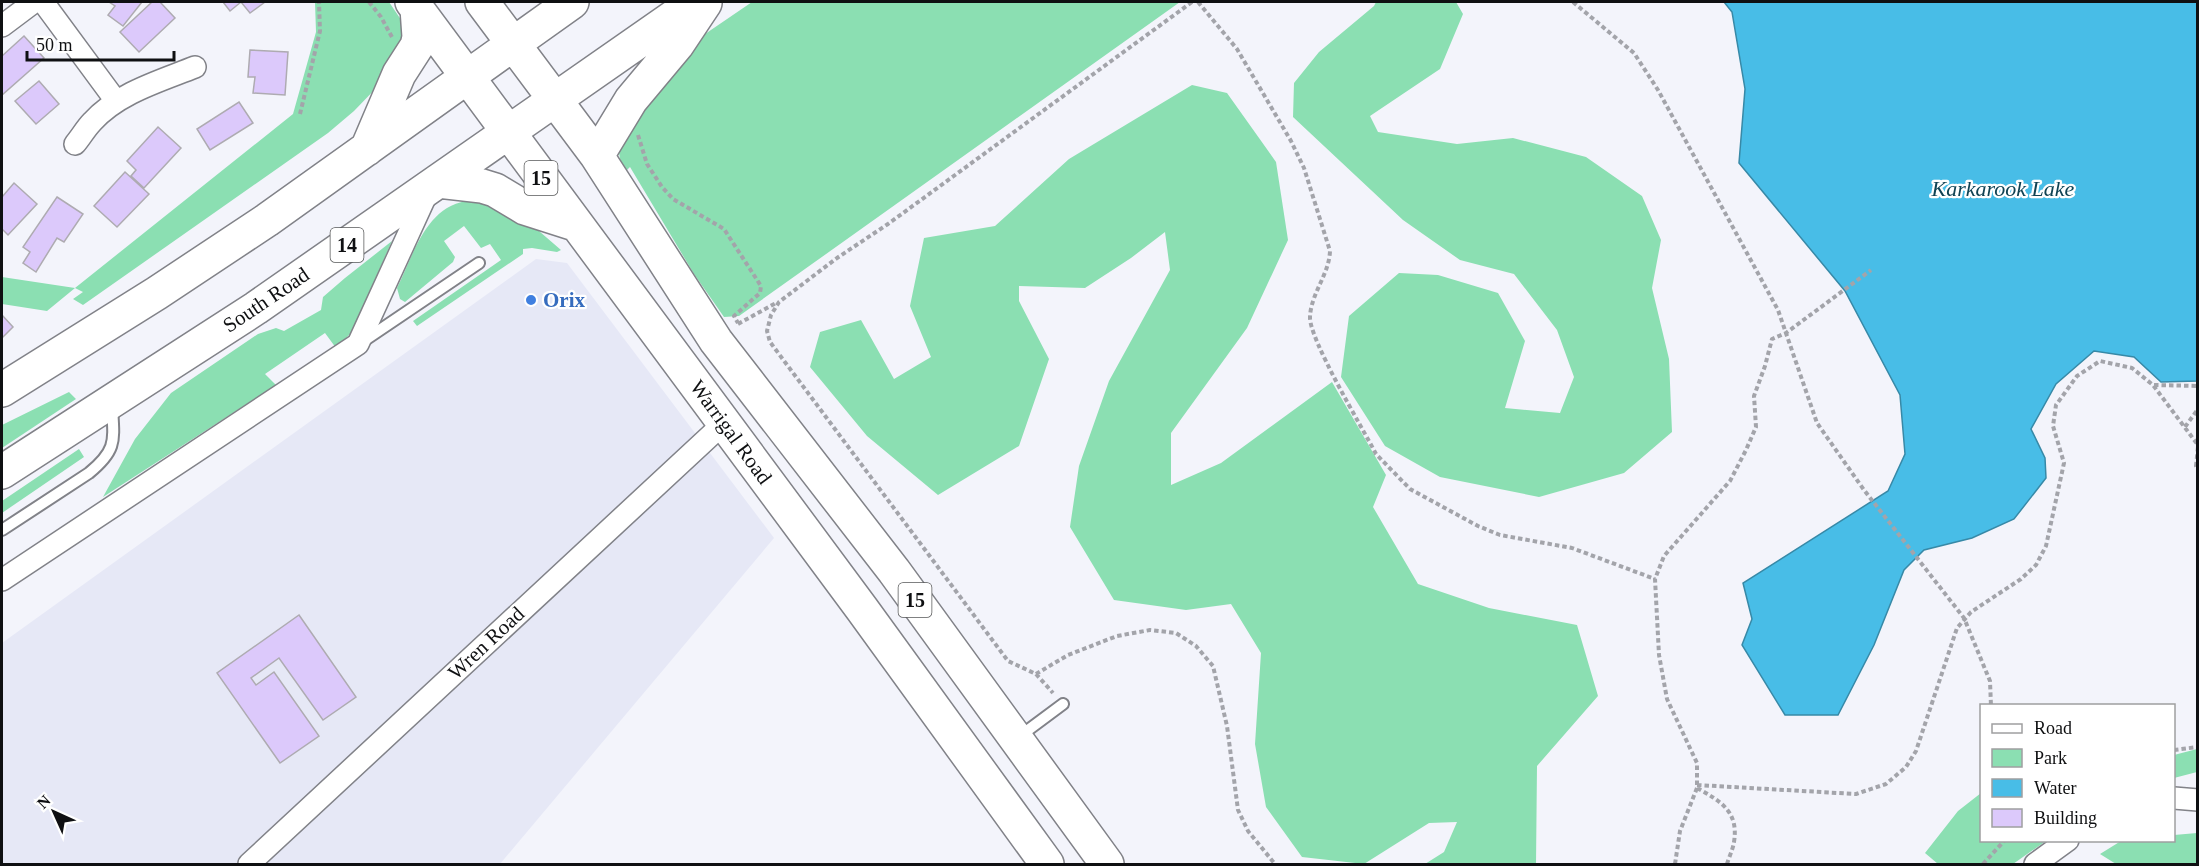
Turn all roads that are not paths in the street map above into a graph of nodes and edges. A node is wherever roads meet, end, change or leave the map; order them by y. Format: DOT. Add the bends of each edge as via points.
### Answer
graph roads {
  1 [pos="34,2"];
  2 [pos="43,2"];
  3 [pos="482,2"];
  4 [pos="572,2"];
  5 [pos="695,2"];
  6 [pos="706,2"];
  7 [pos="414,5"];
  8 [pos="2,26"];
  9 [pos="514,43"];
  10 [pos="195,67"];
  11 [pos="467,77"];
  12 [pos="555,99"];
  13 [pos="116,101"];
  14 [pos="507,132"];
  15 [pos="75,144"];
  16 [pos="367,149"];
  17 [pos="597,156"];
  18 [pos="434,184"];
  19 [pos="575,224"];
  20 [pos="479,264"];
  21 [pos="358,345"];
  22 [pos="2,390"];
  23 [pos="111,403"];
  24 [pos="724,423"];
  25 [pos="2,472"];
  26 [pos="2,530"];
  27 [pos="2,580"];
  28 [pos="1063,704"];
  29 [pos="1016,739"];
  30 [pos="2175,798"];
  31 [pos="2198,800"];
  32 [pos="2065,842"];
  33 [pos="249,864"];
  34 [pos="1047,864"];
  35 [pos="1107,864"];
  36 [pos="2035,864"];
  1 -- 8 [label="street"];
  2 -- 13 [label="street"];
  3 -- 9 [label="highway, Warrigal Road / 15"];
  4 -- 9 [label="highway"];
  5 -- 12 [label="highway, 14"];
  6 -- 17 [label="highway" via="631,100"];
  7 -- 11 [label="highway, Warrigal Road / 15"];
  7 -- 16 [label="highway" via="417,46 399,74"];
  9 -- 11 [label="highway"];
  9 -- 12 [label="highway, Warrigal Road / 15"];
  10 -- 13 [label="street"];
  11 -- 14 [label="highway, Warrigal Road / 15"];
  11 -- 16 [label="highway"];
  12 -- 14 [label="highway, South Road / 14"];
  12 -- 17 [label="highway, Warrigal Road / 15"];
  13 -- 15 [label="street" via="92,121"];
  14 -- 18 [label="highway, South Road / 14"];
  14 -- 19 [label="highway, Warrigal Road / 15"];
  16 -- 22 [label="highway" via="157,293"];
  17 -- 29 [label="highway, Warrigal Road / 15"];
  18 -- 19 [label="highway" via="482,186 525,208"];
  18 -- 21 [label="street"];
  18 -- 23 [label="highway, South Road / 14"];
  19 -- 24 [label="highway, Warrigal Road / 15"];
  20 -- 21 [label="lane"];
  21 -- 27 [label="street"];
  23 -- 25 [label="highway, South Road / 14"];
  23 -- 26 [label="lane" via="114,442 102,462"];
  24 -- 33 [label="street, Wren Road"];
  24 -- 34 [label="highway, Warrigal Road / 15"];
  28 -- 29 [label="lane"];
  29 -- 35 [label="highway, Warrigal Road / 15"];
  30 -- 31 [label="street"];
  32 -- 36 [label="street"];
}
